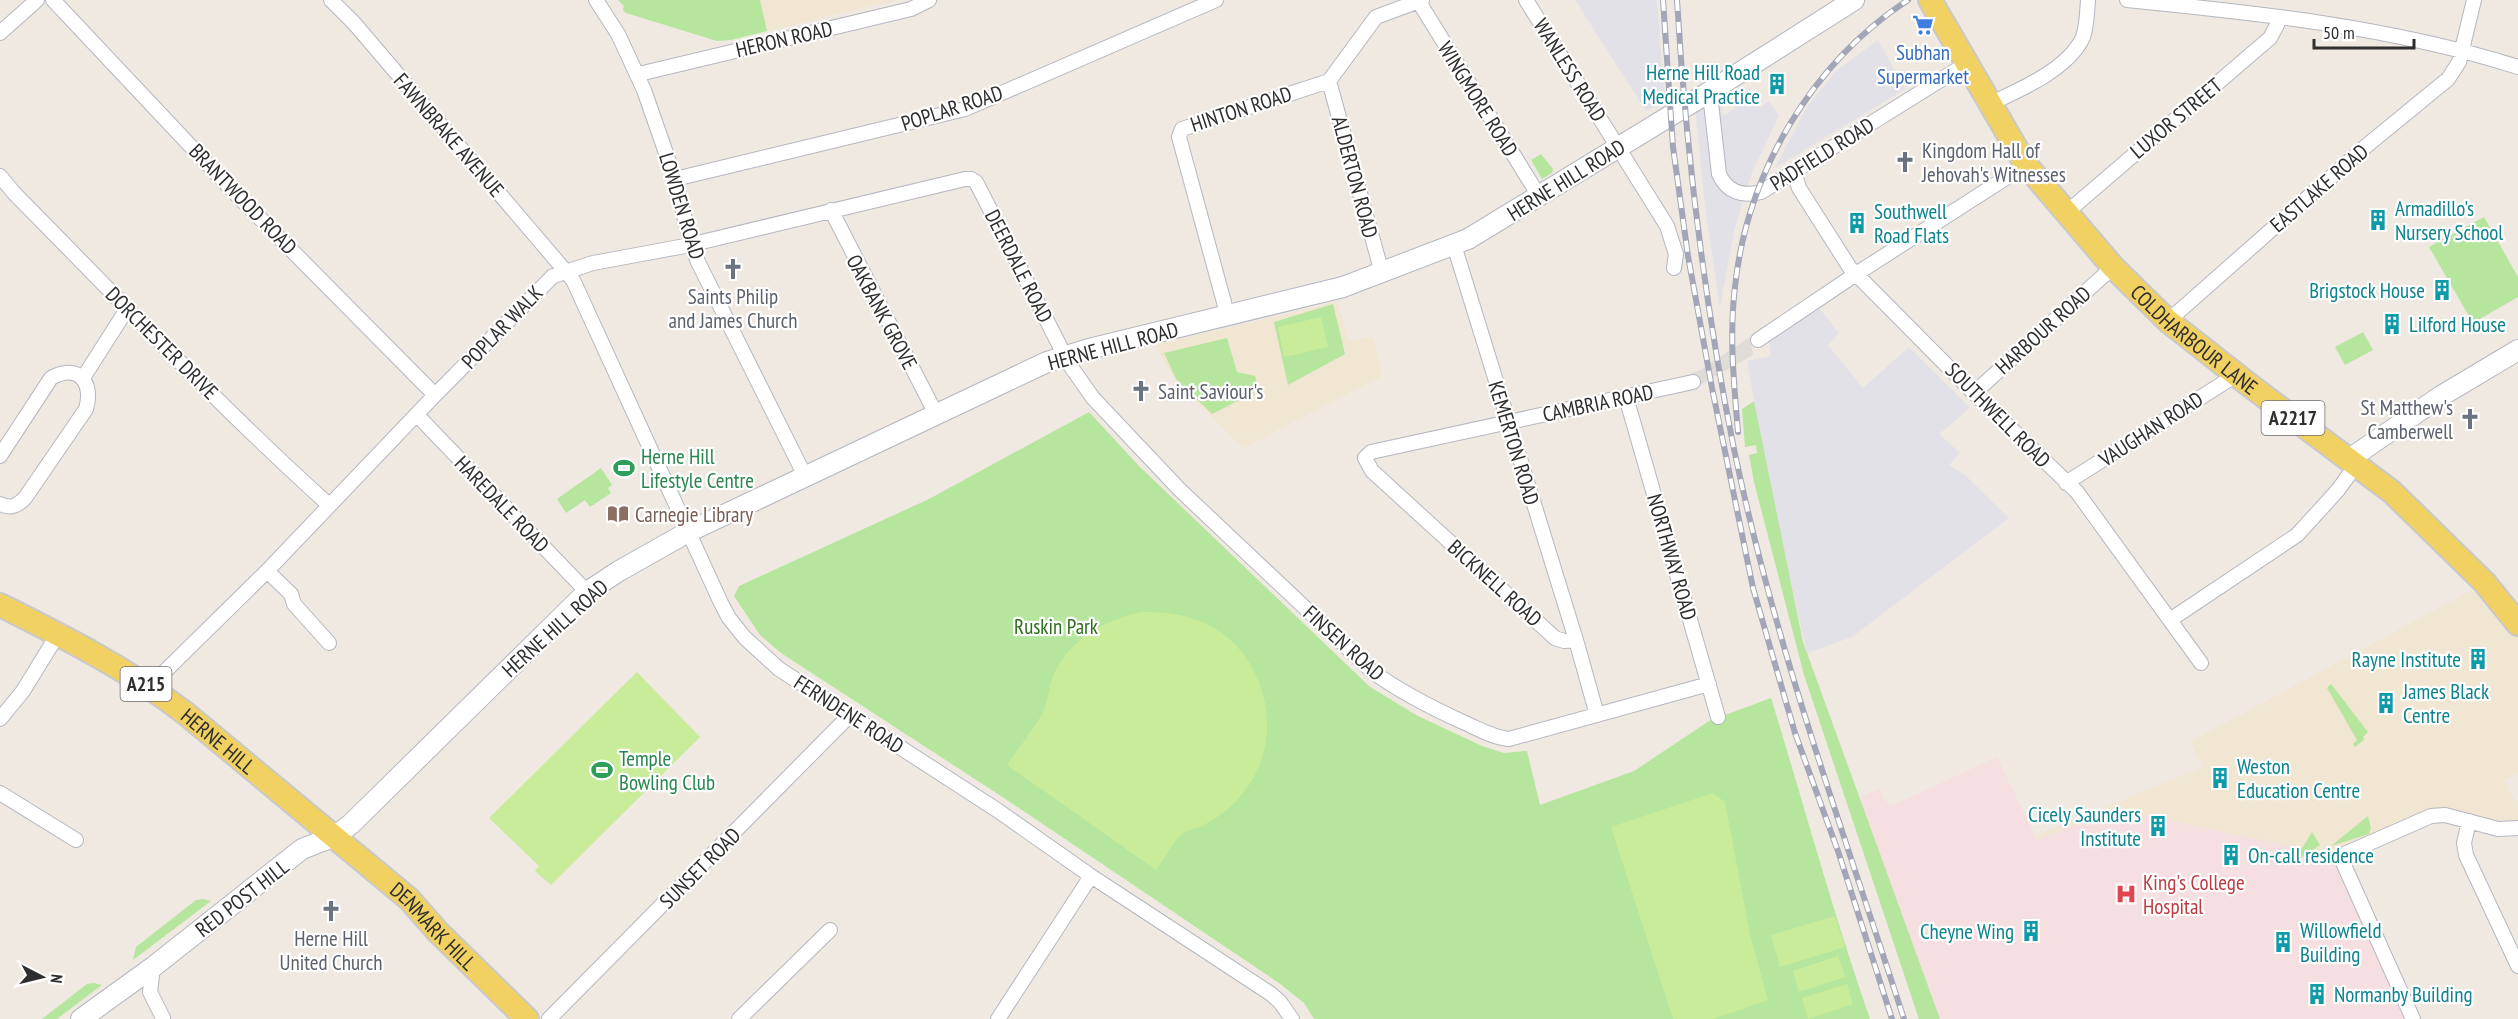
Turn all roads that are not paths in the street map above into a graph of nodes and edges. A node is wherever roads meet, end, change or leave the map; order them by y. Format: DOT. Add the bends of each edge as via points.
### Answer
graph roads {
  1 [pos="37,0"];
  2 [pos="53,0"];
  3 [pos="331,0"];
  4 [pos="596,0"];
  5 [pos="929,0"];
  6 [pos="1216,0"];
  7 [pos="1526,0"];
  8 [pos="1854,0"];
  9 [pos="1930,0"];
  10 [pos="2088,0"];
  11 [pos="2127,0"];
  12 [pos="2474,0"];
  13 [pos="1421,1"];
  14 [pos="2278,17"];
  15 [pos="0,33"];
  16 [pos="2462,51"];
  17 [pos="1966,64"];
  18 [pos="2518,67"];
  19 [pos="639,76"];
  20 [pos="1329,81"];
  21 [pos="1706,94"];
  22 [pos="1989,104"];
  23 [pos="1618,148"];
  24 [pos="2026,165"];
  25 [pos="1794,171"];
  26 [pos="0,176"];
  27 [pos="972,179"];
  28 [pos="675,180"];
  29 [pos="1539,196"];
  30 [pos="831,210"];
  31 [pos="2066,213"];
  32 [pos="691,244"];
  33 [pos="1454,245"];
  34 [pos="2113,267"];
  35 [pos="1674,268"];
  36 [pos="566,272"];
  37 [pos="1382,273"];
  38 [pos="1856,274"];
  39 [pos="127,309"];
  40 [pos="1228,316"];
  41 [pos="2168,321"];
  42 [pos="1758,340"];
  43 [pos="2518,350"];
  44 [pos="1065,355"];
  45 [pos="2236,375"];
  46 [pos="82,378"];
  47 [pos="1693,382"];
  48 [pos="1974,393"];
  49 [pos="435,395"];
  50 [pos="1626,397"];
  51 [pos="936,414"];
  52 [pos="417,415"];
  53 [pos="1508,423"];
  54 [pos="0,456"];
  55 [pos="1365,458"];
  56 [pos="2352,463"];
  57 [pos="805,476"];
  58 [pos="2066,483"];
  59 [pos="0,504"];
  60 [pos="329,505"];
  61 [pos="688,532"];
  62 [pos="267,571"];
  63 [pos="587,592"];
  64 [pos="0,605"];
  65 [pos="2170,620"];
  66 [pos="2518,624"];
  67 [pos="58,634"];
  68 [pos="1576,640"];
  69 [pos="329,643"];
  70 [pos="2201,663"];
  71 [pos="1709,684"];
  72 [pos="150,686"];
  73 [pos="1597,715"];
  74 [pos="849,716"];
  75 [pos="1718,717"];
  76 [pos="0,719"];
  77 [pos="0,794"];
  78 [pos="2469,821"];
  79 [pos="2518,828"];
  80 [pos="335,836"];
  81 [pos="76,840"];
  82 [pos="1091,876"];
  83 [pos="830,930"];
  84 [pos="2518,966"];
  85 [pos="153,967"];
  86 [pos="163,1018"];
  87 [pos="81,1019"];
  88 [pos="526,1019"];
  89 [pos="549,1019"];
  90 [pos="739,1019"];
  91 [pos="998,1019"];
  92 [pos="1292,1019"];
  93 [pos="2413,1019"];
  1 -- 15 [label="street"];
  2 -- 49 [label="street, BRANTWOOD ROAD" via="231,189"];
  3 -- 36 [label="street, FAWNBRAKE AVENUE"];
  4 -- 19 [label="street, LOWDEN ROAD"];
  5 -- 19 [label="street, HERON ROAD" via="911,9"];
  6 -- 28 [label="street, POPLAR ROAD" via="965,109"];
  7 -- 23 [label="street, WANLESS ROAD"];
  8 -- 21 [label="street, HERNE HILL ROAD"];
  9 -- 17 [label="main road, COLDHARBOUR LANE / A2217"];
  10 -- 22 [label="street" via="2084,33 2074,49 2036,82"];
  11 -- 14 [label="street"];
  12 -- 16 [label="street, EASTLAKE ROAD"];
  13 -- 20 [label="street" via="1376,17"];
  13 -- 29 [label="street, WINGMORE ROAD"];
  14 -- 16 [label="street"];
  14 -- 31 [label="street, LUXOR STREET" via="2270,38"];
  16 -- 18 [label="street"];
  16 -- 41 [label="street, EASTLAKE ROAD" via="2448,79"];
  17 -- 22 [label="main road, COLDHARBOUR LANE / A2217"];
  17 -- 25 [label="street, PADFIELD ROAD"];
  19 -- 28 [label="street, LOWDEN ROAD"];
  20 -- 37 [label="street, ALDERTON ROAD"];
  20 -- 40 [label="street, HINTON ROAD" via="1185,126 1180,134"];
  21 -- 23 [label="street, HERNE HILL ROAD"];
  21 -- 25 [label="street, PADFIELD ROAD" via="1711,103 1719,174 1724,185 1751,195"];
  22 -- 24 [label="main road, COLDHARBOUR LANE / A2217"];
  23 -- 29 [label="street, HERNE HILL ROAD"];
  23 -- 35 [label="street, WANLESS ROAD" via="1667,226 1676,254"];
  24 -- 31 [label="main road, COLDHARBOUR LANE / A2217"];
  24 -- 38 [label="street"];
  25 -- 38 [label="street, SOUTHWELL ROAD" via="1799,188"];
  26 -- 39 [label="street, DORCHESTER DRIVE"];
  27 -- 30 [label="street, POPLAR WALK"];
  27 -- 44 [label="street, DEERDALE ROAD"];
  28 -- 32 [label="street, LOWDEN ROAD"];
  29 -- 33 [label="street, HERNE HILL ROAD"];
  30 -- 32 [label="street, POPLAR WALK"];
  30 -- 51 [label="street, OAKBANK GROVE"];
  31 -- 34 [label="main road, COLDHARBOUR LANE / A2217"];
  32 -- 36 [label="street, POPLAR WALK"];
  32 -- 57 [label="street, LOWDEN ROAD"];
  33 -- 37 [label="street, HERNE HILL ROAD"];
  33 -- 53 [label="street, KEMERTON ROAD"];
  34 -- 41 [label="main road, COLDHARBOUR LANE / A2217"];
  34 -- 48 [label="street, HARBOUR ROAD"];
  36 -- 49 [label="street, POPLAR WALK" via="542,285"];
  36 -- 61 [label="street, FERNDENE ROAD" via="573,279"];
  37 -- 40 [label="street, HERNE HILL ROAD"];
  38 -- 42 [label="street"];
  38 -- 48 [label="street, SOUTHWELL ROAD"];
  39 -- 46 [label="street"];
  39 -- 60 [label="street, DORCHESTER DRIVE"];
  40 -- 44 [label="street, HERNE HILL ROAD"];
  41 -- 45 [label="main road, COLDHARBOUR LANE / A2217"];
  43 -- 56 [label="street" via="2432,402"];
  44 -- 51 [label="street, HERNE HILL ROAD"];
  44 -- 73 [label="street, FINSEN ROAD" via="1093,398 1180,490 1373,672 1411,698 1504,739"];
  45 -- 56 [label="main road, COLDHARBOUR LANE / A2217"];
  45 -- 58 [label="street, VAUGHAN ROAD"];
  46 -- 54 [label="street" via="62,372 51,378"];
  46 -- 59 [label="street" via="89,386 86,409 25,498 17,506"];
  47 -- 50 [label="street, CAMBRIA ROAD"];
  48 -- 58 [label="street, SOUTHWELL ROAD"];
  49 -- 52 [label="street, POPLAR WALK"];
  50 -- 53 [label="street, CAMBRIA ROAD"];
  50 -- 71 [label="street, NORTHWAY ROAD"];
  51 -- 57 [label="street, HERNE HILL ROAD"];
  52 -- 60 [label="street, POPLAR WALK"];
  52 -- 63 [label="street, HAREDALE ROAD"];
  53 -- 55 [label="street, CAMBRIA ROAD" via="1371,452"];
  53 -- 68 [label="street, KEMERTON ROAD"];
  55 -- 68 [label="street, BICKNELL ROAD" via="1372,471 1555,638"];
  56 -- 65 [label="street" via="2338,490 2297,535"];
  56 -- 66 [label="main road, COLDHARBOUR LANE / A2217" via="2392,492 2441,538 2497,595"];
  57 -- 61 [label="street, HERNE HILL ROAD"];
  58 -- 65 [label="street, SOUTHWELL ROAD" via="2077,492"];
  60 -- 62 [label="street, POPLAR WALK"];
  61 -- 63 [label="street, HERNE HILL ROAD"];
  61 -- 74 [label="street, FERNDENE ROAD" via="725,610 745,638 779,669"];
  62 -- 69 [label="street" via="291,594 294,604"];
  62 -- 72 [label="street, POPLAR WALK"];
  63 -- 80 [label="street, HERNE HILL ROAD" via="386,792"];
  64 -- 67 [label="main road, HERNE HILL / A215"];
  65 -- 70 [label="street, SOUTHWELL ROAD"];
  67 -- 72 [label="main road, HERNE HILL / A215"];
  67 -- 76 [label="street" via="23,691"];
  68 -- 73 [label="street"];
  71 -- 73 [label="street, FINSEN ROAD"];
  71 -- 75 [label="street, NORTHWAY ROAD"];
  72 -- 80 [label="main road, HERNE HILL / A215"];
  74 -- 82 [label="street, FERNDENE ROAD" via="997,810"];
  74 -- 89 [label="street, SUNSET ROAD"];
  77 -- 81 [label="street"];
  78 -- 79 [label="street" via="2498,829"];
  78 -- 84 [label="street" via="2464,843 2466,855"];
  78 -- 93 [label="street" via="2431,816 2340,856"];
  80 -- 85 [label="street, RED POST HILL" via="302,849"];
  80 -- 88 [label="main road, DENMARK HILL / A215" via="409,899"];
  82 -- 91 [label="street"];
  82 -- 92 [label="street, FERNDENE ROAD" via="1270,994"];
  83 -- 90 [label="street"];
  85 -- 86 [label="street" via="150,992"];
  85 -- 87 [label="street, RED POST HILL"];
}
